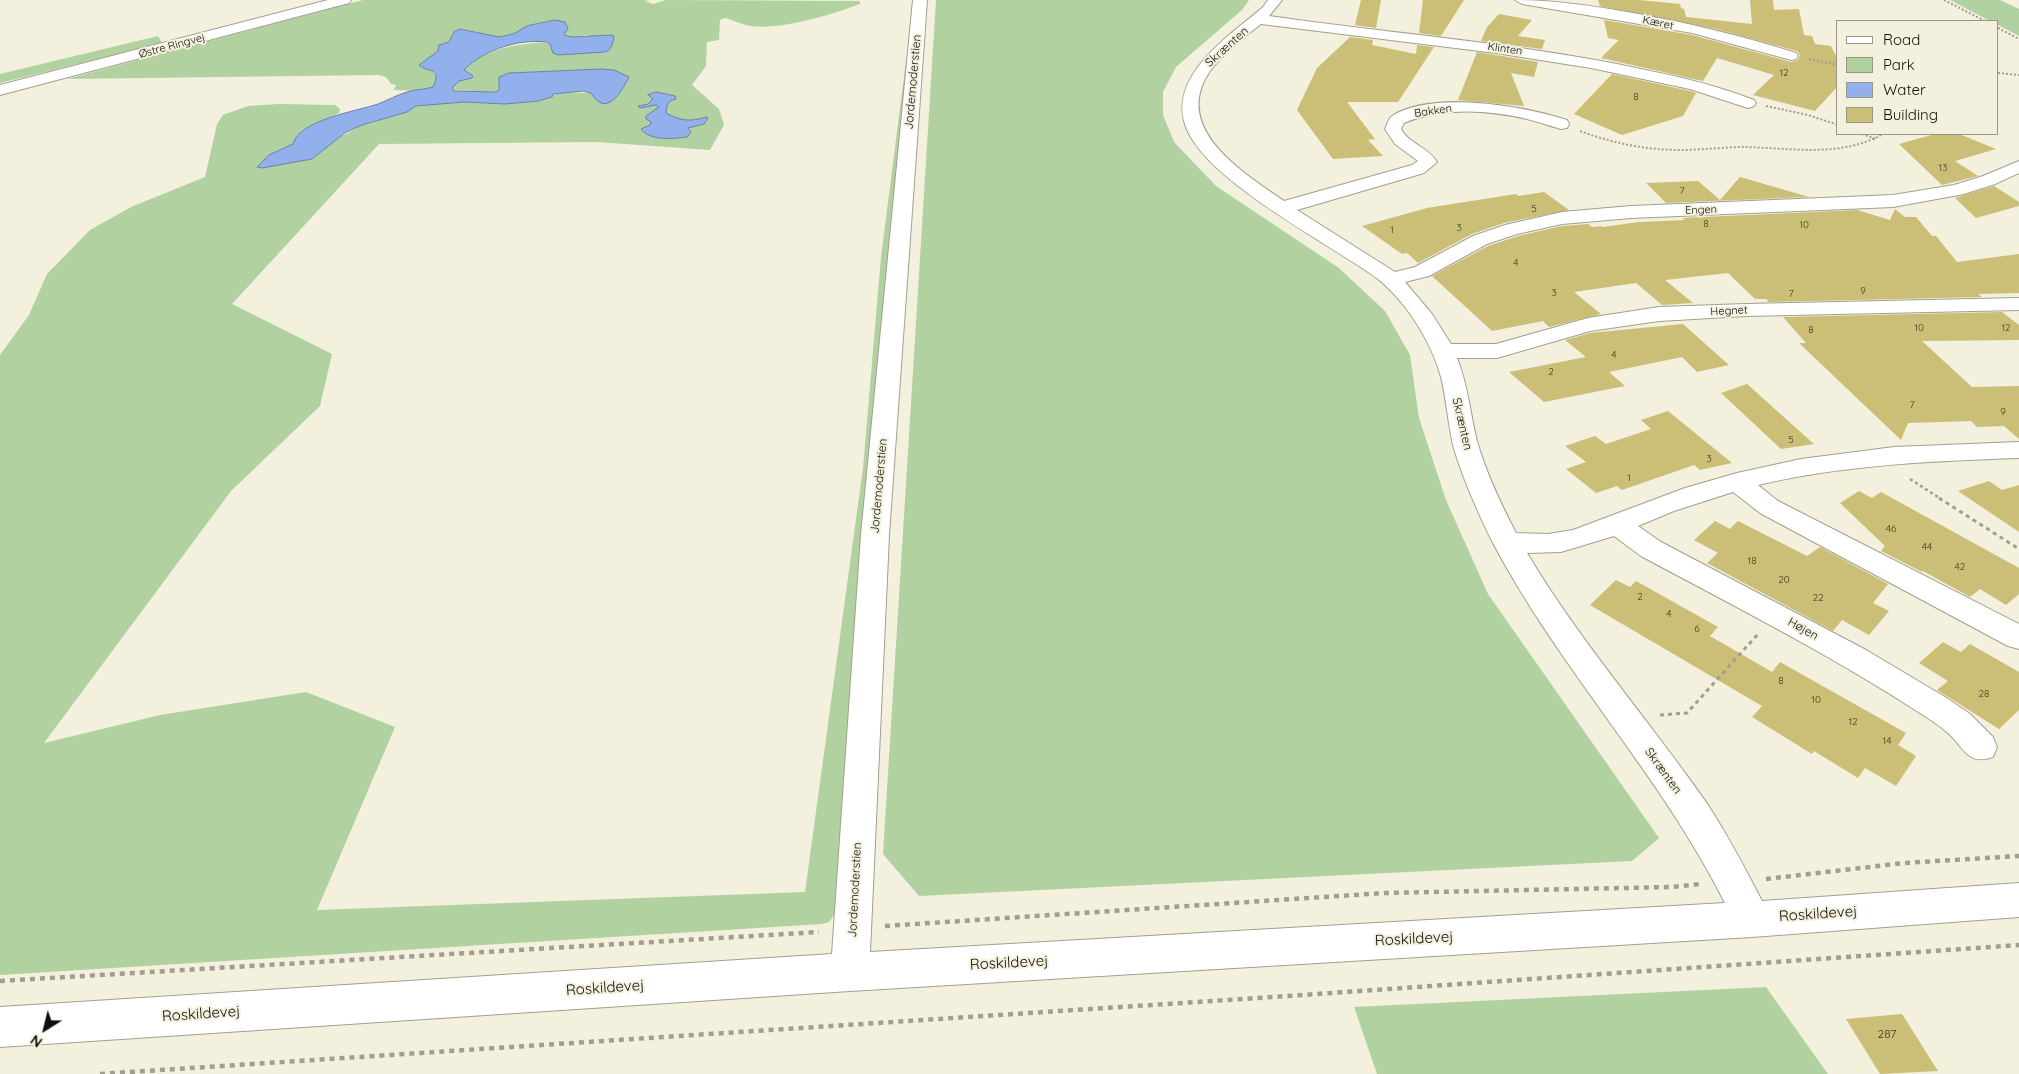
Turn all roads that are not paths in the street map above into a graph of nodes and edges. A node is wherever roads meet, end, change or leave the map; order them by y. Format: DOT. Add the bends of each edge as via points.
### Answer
graph roads {
  1 [pos="344,0"];
  2 [pos="920,0"];
  3 [pos="1275,0"];
  4 [pos="1522,0"];
  5 [pos="1258,19"];
  6 [pos="1791,56"];
  7 [pos="0,90"];
  8 [pos="1748,103"];
  9 [pos="1561,124"];
  10 [pos="2019,166"];
  11 [pos="1282,208"];
  12 [pos="1390,278"];
  13 [pos="2019,304"];
  14 [pos="1444,351"];
  15 [pos="2016,452"];
  16 [pos="1737,482"];
  17 [pos="1617,525"];
  18 [pos="1508,543"];
  19 [pos="2019,638"];
  20 [pos="1981,746"];
  21 [pos="2019,900"];
  22 [pos="1752,918"];
  23 [pos="850,972"];
  24 [pos="0,1027"];
  1 -- 7 [label="street, Østre Ringvej"];
  2 -- 23 [label="street, Jordemoderstien" via="875,535"];
  3 -- 5 [label="street, Skrænten"];
  4 -- 6 [label="street, Kæret" via="1684,29"];
  5 -- 8 [label="street, Klinten" via="1566,58 1730,95"];
  5 -- 11 [label="street, Skrænten" via="1198,76 1191,96 1192,124 1223,165"];
  9 -- 11 [label="street, Bakken" via="1531,114 1488,109 1443,108 1408,115 1394,122 1393,129 1402,143 1425,157 1426,165"];
  10 -- 12 [label="street, Engen" via="1978,184 1900,200 1631,212 1555,219 1480,240 1422,272"];
  11 -- 12 [label="street, Skrænten"];
  12 -- 14 [label="street, Skrænten" via="1426,320"];
  13 -- 14 [label="street, Hegnet" via="1659,314 1588,325 1496,351"];
  14 -- 18 [label="street, Skrænten" via="1466,448"];
  15 -- 16 [label="street" via="1875,456"];
  16 -- 17 [label="street" via="1650,510"];
  16 -- 19 [label="street" via="1769,507"];
  17 -- 18 [label="street" via="1560,543"];
  17 -- 20 [label="street, Højen" via="1651,549 1855,658 1959,723"];
  18 -- 22 [label="street, Skrænten" via="1567,638 1688,806"];
  21 -- 22 [label="street, Roskildevej"];
  22 -- 23 [label="street, Roskildevej"];
  23 -- 24 [label="street, Roskildevej"];
}
